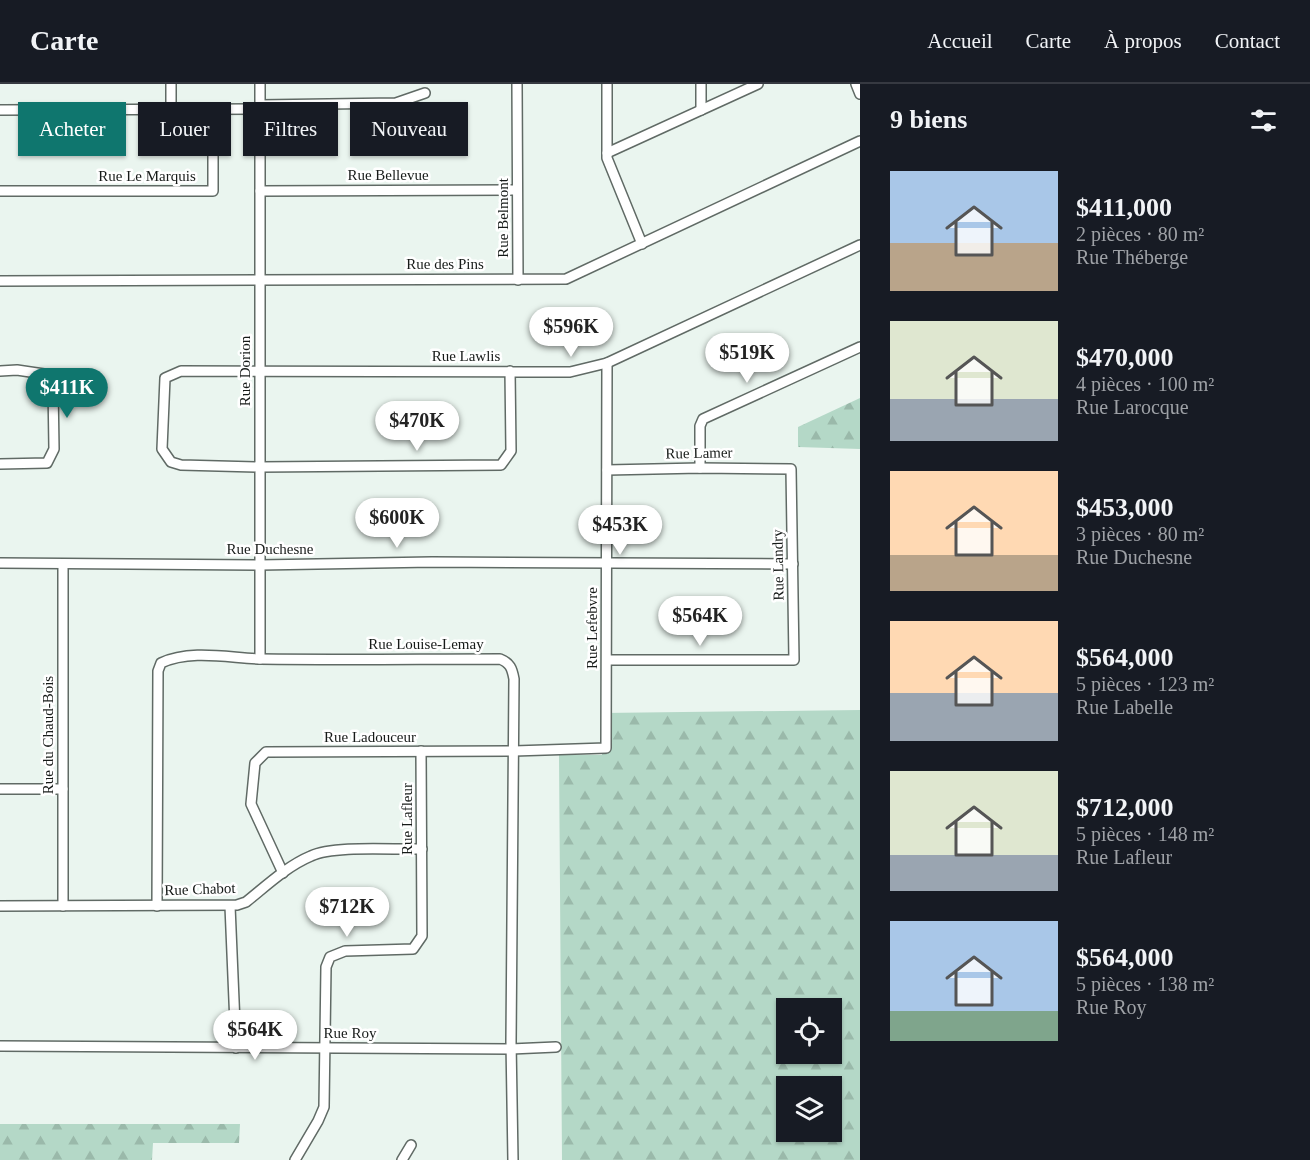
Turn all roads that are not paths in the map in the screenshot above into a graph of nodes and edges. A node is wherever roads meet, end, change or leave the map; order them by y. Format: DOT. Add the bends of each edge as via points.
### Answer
graph roads {
  1 [pos="171,84"];
  2 [pos="260,84"];
  3 [pos="517,84"];
  4 [pos="607,84"];
  5 [pos="700,84"];
  6 [pos="758,84"];
  7 [pos="856,84"];
  8 [pos="425,93"];
  9 [pos="860,94"];
  10 [pos="171,102"];
  11 [pos="260,102"];
  12 [pos="338,105"];
  13 [pos="0,110"];
  14 [pos="138,110"];
  15 [pos="700,110"];
  16 [pos="860,141"];
  17 [pos="608,153"];
  18 [pos="213,156"];
  19 [pos="260,156"];
  20 [pos="517,190"];
  21 [pos="0,191"];
  22 [pos="260,191"];
  23 [pos="642,244"];
  24 [pos="860,245"];
  25 [pos="260,279"];
  26 [pos="518,280"];
  27 [pos="0,281"];
  28 [pos="860,347"];
  29 [pos="607,363"];
  30 [pos="260,370"];
  31 [pos="0,371"];
  32 [pos="510,371"];
  33 [pos="0,464"];
  34 [pos="260,467"];
  35 [pos="700,468"];
  36 [pos="792,469"];
  37 [pos="607,470"];
  38 [pos="0,562"];
  39 [pos="606,563"];
  40 [pos="63,564"];
  41 [pos="793,564"];
  42 [pos="260,565"];
  43 [pos="260,659"];
  44 [pos="607,660"];
  45 [pos="606,748"];
  46 [pos="421,751"];
  47 [pos="514,751"];
  48 [pos="0,789"];
  49 [pos="63,789"];
  50 [pos="422,849"];
  51 [pos="283,873"];
  52 [pos="0,906"];
  53 [pos="63,906"];
  54 [pos="157,906"];
  55 [pos="230,906"];
  56 [pos="0,1046"];
  57 [pos="556,1047"];
  58 [pos="236,1048"];
  59 [pos="325,1048"];
  60 [pos="511,1049"];
  61 [pos="411,1145"];
  62 [pos="295,1160"];
  63 [pos="402,1160"];
  64 [pos="513,1160"];
  1 -- 10 [label="street"];
  2 -- 11 [label="street, Rue Dorion"];
  3 -- 20 [label="street, Rue Belmont"];
  4 -- 17 [label="street"];
  5 -- 15 [label="street"];
  6 -- 15 [label="street"];
  7 -- 9 [label="street"];
  8 -- 12 [label="street" via="396,103"];
  13 -- 14 [label="street"];
  15 -- 17 [label="street"];
  16 -- 23 [label="street, Rue des Pins"];
  17 -- 23 [label="street"];
  18 -- 21 [label="street, Rue Le Marquis" via="213,191"];
  19 -- 22 [label="street, Rue Dorion"];
  20 -- 22 [label="street, Rue Bellevue"];
  20 -- 26 [label="street, Rue Belmont"];
  22 -- 25 [label="street, Rue Dorion"];
  23 -- 26 [label="street, Rue des Pins" via="566,279"];
  24 -- 29 [label="street, Rue Lawlis"];
  25 -- 26 [label="street, Rue des Pins"];
  25 -- 27 [label="street, Rue des Pins"];
  25 -- 30 [label="street, Rue Dorion"];
  28 -- 35 [label="street" via="703,419"];
  29 -- 32 [label="street, Rue Lawlis" via="570,372"];
  29 -- 37 [label="street, Rue Lefebvre"];
  30 -- 32 [label="street, Rue Lawlis"];
  30 -- 34 [label="street, Rue Dorion"];
  30 -- 34 [label="street, Rue Lawlis" via="182,371 165,378 162,449 171,462 181,465"];
  31 -- 33 [label="street" via="44,374 53,386 54,449 47,463"];
  32 -- 34 [label="street" via="511,451 501,465"];
  34 -- 42 [label="street, Rue Dorion"];
  35 -- 36 [label="street, Rue Lamer"];
  35 -- 37 [label="street, Rue Lamer"];
  36 -- 41 [label="street, Rue Landry"];
  37 -- 39 [label="street, Rue Lefebvre"];
  38 -- 40 [label="street, Rue Duchesne"];
  39 -- 41 [label="street, Rue Duchesne"];
  39 -- 42 [label="street, Rue Duchesne"];
  39 -- 44 [label="street, Rue Lefebvre"];
  40 -- 42 [label="street, Rue Duchesne"];
  40 -- 49 [label="street, Rue du Chaud-Bois"];
  41 -- 44 [label="street, Rue Landry" via="794,660"];
  42 -- 43 [label="street, Rue Dorion"];
  43 -- 47 [label="street, Rue Louise-Lemay" via="500,658 512,669 514,679"];
  43 -- 54 [label="street, Rue Louise-Lemay" via="175,657 161,663"];
  44 -- 45 [label="street, Rue Lefebvre"];
  45 -- 47 [label="street, Rue Ladouceur"];
  46 -- 47 [label="street, Rue Ladouceur"];
  46 -- 50 [label="street, Rue Lafleur"];
  46 -- 51 [label="street, Rue Ladouceur" via="266,752 255,763 251,804"];
  47 -- 60 [label="street, Rue Louise-Lemay"];
  48 -- 49 [label="street"];
  49 -- 53 [label="street, Rue du Chaud-Bois"];
  50 -- 51 [label="street, Rue Chabot" via="335,850 304,859"];
  50 -- 59 [label="street, Rue Lafleur" via="422,936 413,949 345,951 330,957 326,967"];
  51 -- 55 [label="street, Rue Chabot" via="246,902"];
  52 -- 53 [label="street, Rue Chabot"];
  53 -- 54 [label="street, Rue Chabot"];
  54 -- 55 [label="street, Rue Chabot"];
  55 -- 58 [label="street"];
  56 -- 58 [label="street, Rue Roy"];
  57 -- 60 [label="street, Rue Roy"];
  58 -- 59 [label="street, Rue Roy"];
  59 -- 60 [label="street, Rue Roy"];
  59 -- 62 [label="street, Rue Lafleur" via="323,1110"];
  60 -- 64 [label="street, Rue Louise-Lemay"];
  61 -- 63 [label="street"];
}
